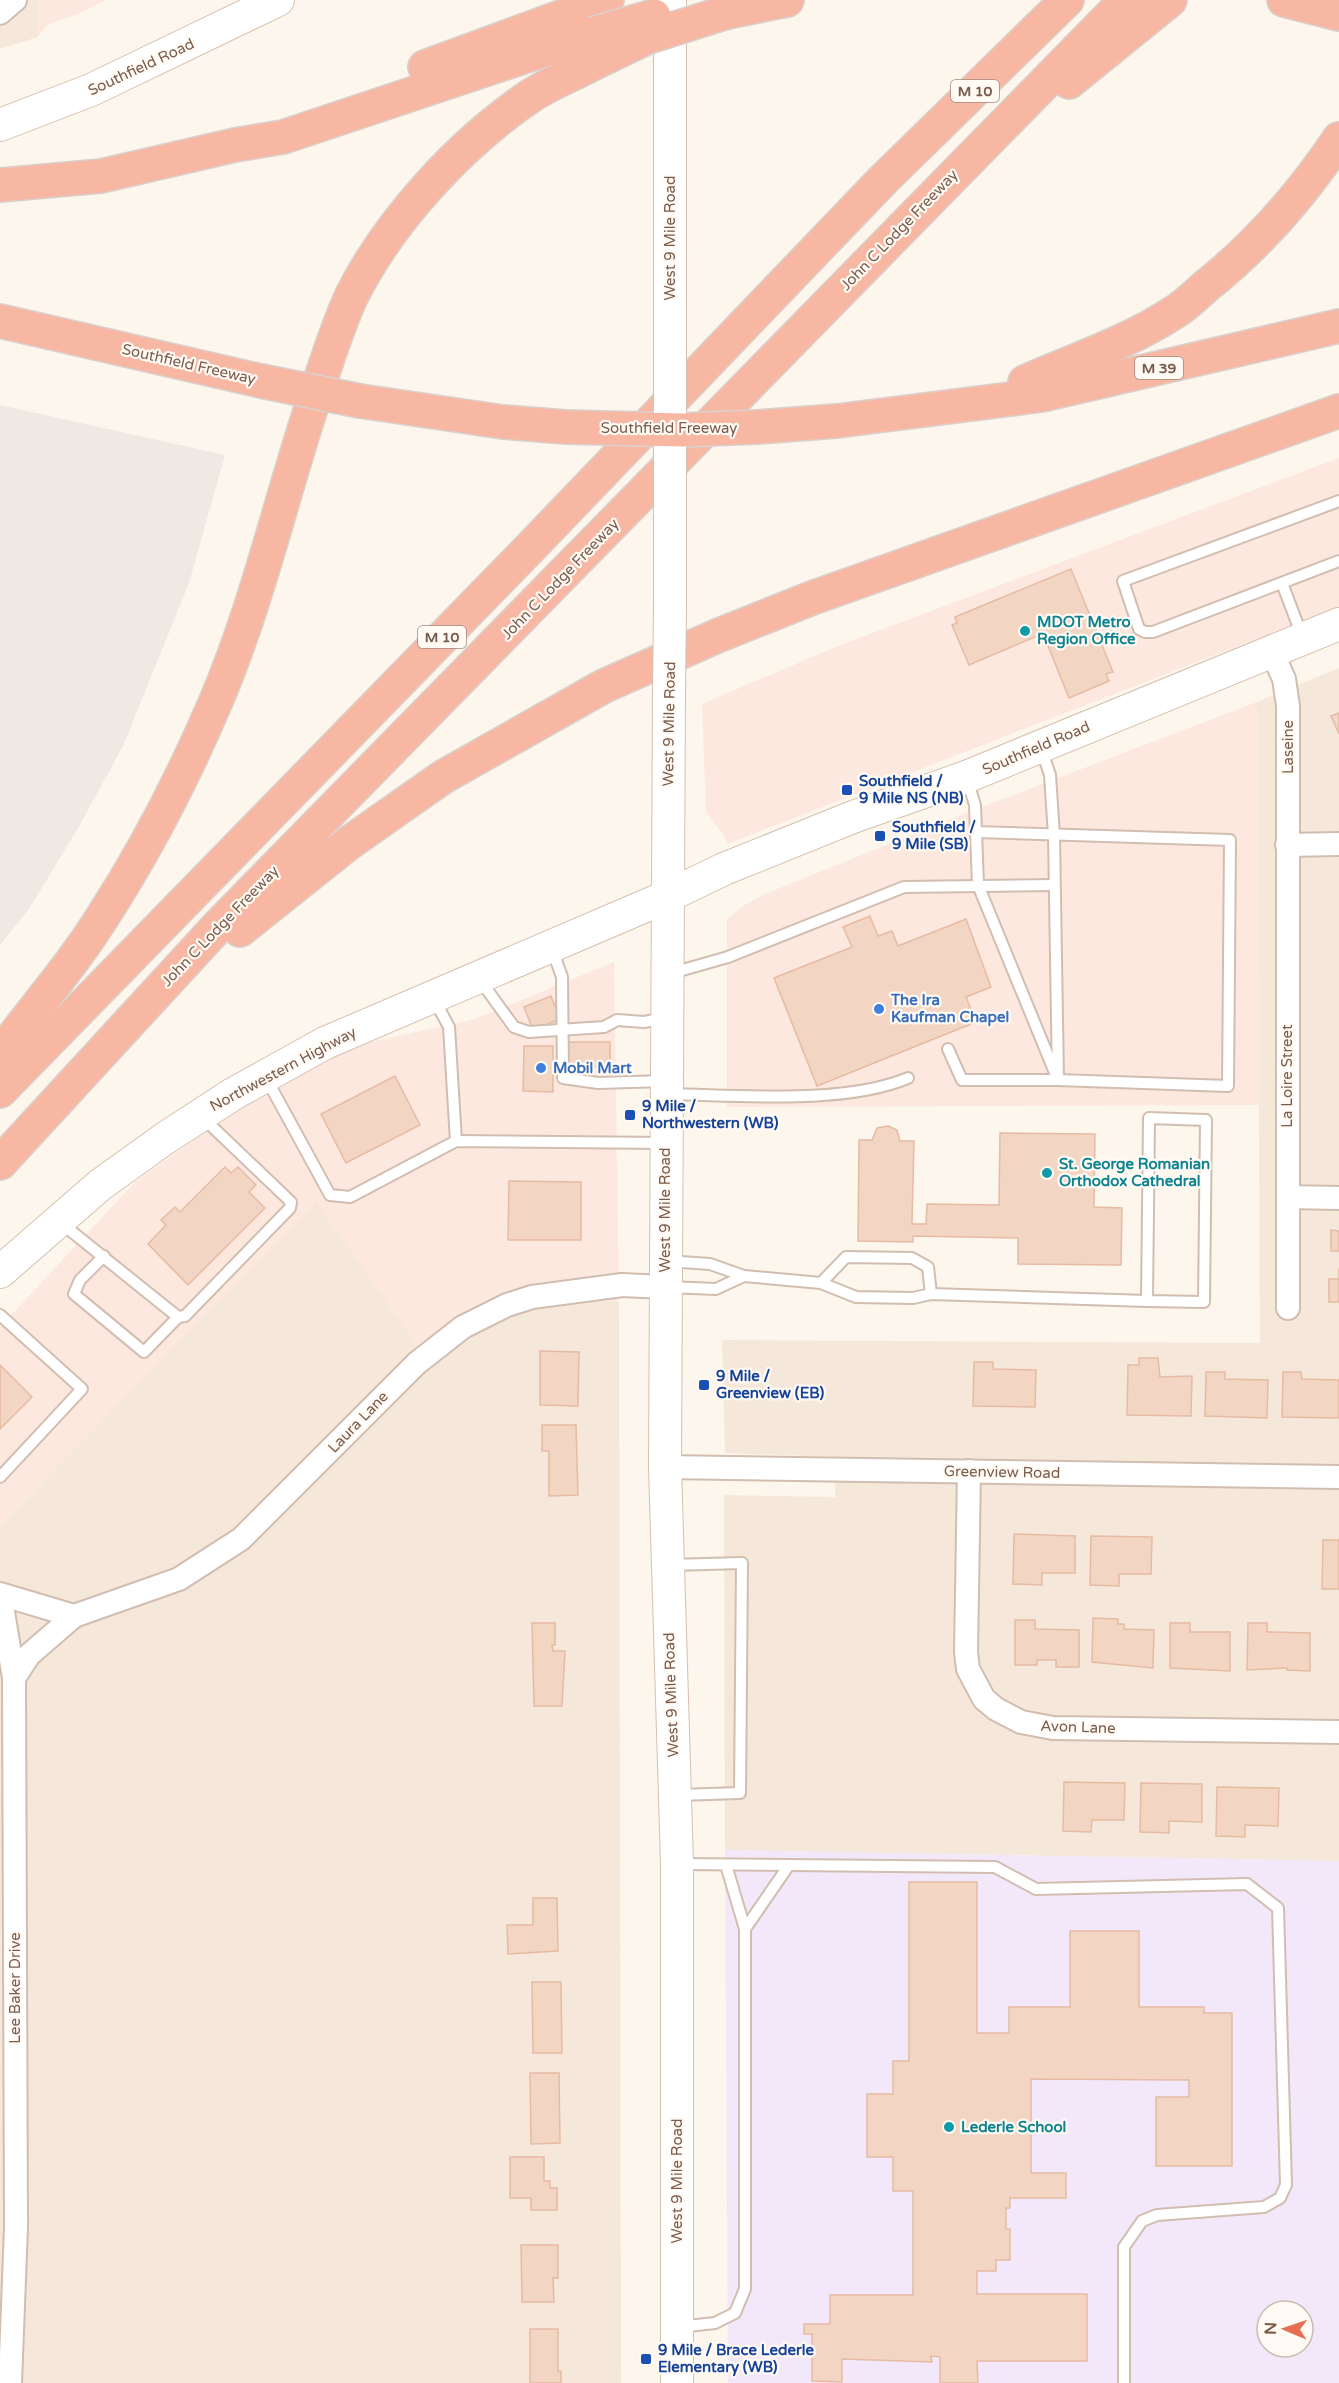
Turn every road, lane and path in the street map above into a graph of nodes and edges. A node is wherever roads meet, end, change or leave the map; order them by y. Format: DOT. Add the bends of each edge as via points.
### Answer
graph roads {
  1 [pos="278,0"];
  2 [pos="670,0"];
  3 [pos="788,0"];
  4 [pos="1035,0"];
  5 [pos="1067,0"];
  6 [pos="1126,0"];
  7 [pos="1170,0"];
  8 [pos="1284,0"];
  9 [pos="717,6"];
  10 [pos="1339,14"];
  11 [pos="596,26"];
  12 [pos="0,125"];
  13 [pos="1339,139"];
  14 [pos="957,170"];
  15 [pos="882,181"];
  16 [pos="0,186"];
  17 [pos="0,321"];
  18 [pos="1339,326"];
  19 [pos="977,402"];
  20 [pos="1339,411"];
  21 [pos="1339,501"];
  22 [pos="1339,561"];
  23 [pos="1282,583"];
  24 [pos="1339,624"];
  25 [pos="1304,639"];
  26 [pos="1272,652"];
  27 [pos="1040,745"];
  28 [pos="966,777"];
  29 [pos="975,832"];
  30 [pos="1054,835"];
  31 [pos="1339,844"];
  32 [pos="1287,845"];
  33 [pos="978,885"];
  34 [pos="1054,885"];
  35 [pos="666,897"];
  36 [pos="551,946"];
  37 [pos="666,974"];
  38 [pos="478,977"];
  39 [pos="433,996"];
  40 [pos="666,1018"];
  41 [pos="562,1030"];
  42 [pos="948,1049"];
  43 [pos="0,1054"];
  44 [pos="265,1076"];
  45 [pos="908,1078"];
  46 [pos="1058,1080"];
  47 [pos="665,1088"];
  48 [pos="0,1091"];
  49 [pos="199,1114"];
  50 [pos="456,1142"];
  51 [pos="665,1143"];
  52 [pos="0,1163"];
  53 [pos="1288,1197"];
  54 [pos="1339,1197"];
  55 [pos="58,1221"];
  56 [pos="104,1256"];
  57 [pos="0,1272"];
  58 [pos="664,1274"];
  59 [pos="744,1276"];
  60 [pos="821,1283"];
  61 [pos="931,1294"];
  62 [pos="1147,1301"];
  63 [pos="1288,1308"];
  64 [pos="0,1315"];
  65 [pos="178,1317"];
  66 [pos="665,1467"];
  67 [pos="969,1471"];
  68 [pos="0,1477"];
  69 [pos="1339,1477"];
  70 [pos="667,1565"];
  71 [pos="0,1594"];
  72 [pos="75,1616"];
  73 [pos="14,1678"];
  74 [pos="1339,1732"];
  75 [pos="675,1795"];
  76 [pos="677,1864"];
  77 [pos="726,1865"];
  78 [pos="789,1865"];
  79 [pos="745,1929"];
  80 [pos="677,2327"];
  81 [pos="10,2383"];
  82 [pos="677,2383"];
  83 [pos="1124,2383"];
  1 -- 12 [label="main road, Southfield Road" via="91,90"];
  2 -- 35 [label="main road, West 9 Mile Road, bridge"];
  3 -- 9 [label="highway"];
  4 -- 15 [label="highway"];
  5 -- 15 [label="highway, M 10"];
  6 -- 14 [label="highway, John C Lodge Freeway / M 10"];
  7 -- 14 [label="highway"];
  8 -- 10 [label="highway"];
  9 -- 11 [label="highway, bridge"];
  11 -- 16 [label="highway" via="283,137 101,176"];
  11 -- 43 [label="highway" via="530,96 476,139 430,185 378,250 352,296 330,351 248,613 185,770 148,843 102,919"];
  13 -- 19 [label="highway" via="1312,180 1272,227 1174,313 1087,358"];
  14 -- 52 [label="highway, John C Lodge Freeway / M 10" via="220,924"];
  15 -- 48 [label="highway, M 10"];
  17 -- 19 [label="highway, Southfield Freeway, bridge" via="360,401 502,422 682,430 837,421"];
  18 -- 19 [label="highway, Southfield Freeway / M 39" via="1042,395"];
  20 -- 52 [label="highway" via="812,598 604,686 505,740 443,777 349,843 231,937"];
  21 -- 23 [label="lane" via="1123,581 1139,629 1145,632"];
  22 -- 23 [label="lane"];
  23 -- 25 [label="lane"];
  24 -- 25 [label="main road, Southfield Road"];
  25 -- 26 [label="main road, Southfield Road"];
  26 -- 27 [label="main road, Southfield Road"];
  26 -- 32 [label="street, Laseine" via="1287,697"];
  27 -- 28 [label="main road, Southfield Road"];
  27 -- 30 [label="lane" via="1050,775"];
  28 -- 29 [label="lane" via="975,805"];
  28 -- 35 [label="main road, Southfield Road" via="853,817"];
  29 -- 30 [label="lane"];
  29 -- 33 [label="lane"];
  30 -- 34 [label="lane"];
  30 -- 46 [label="lane" via="1230,840 1228,1086"];
  31 -- 32 [label="street"];
  32 -- 53 [label="street, La Loire Street"];
  33 -- 34 [label="lane"];
  33 -- 37 [label="lane" via="904,887 728,957"];
  33 -- 46 [label="lane"];
  34 -- 46 [label="lane"];
  35 -- 36 [label="main road, Northwestern Highway"];
  35 -- 37 [label="main road, West 9 Mile Road"];
  36 -- 38 [label="main road, Northwestern Highway"];
  36 -- 41 [label="lane" via="562,977"];
  37 -- 40 [label="main road, West 9 Mile Road"];
  38 -- 39 [label="main road, Northwestern Highway"];
  38 -- 41 [label="lane" via="514,1027 529,1032"];
  39 -- 44 [label="main road, Northwestern Highway" via="325,1043"];
  39 -- 50 [label="lane" via="449,1027"];
  40 -- 41 [label="lane" via="644,1022 617,1020 604,1027"];
  40 -- 47 [label="main road, West 9 Mile Road"];
  41 -- 47 [label="lane" via="563,1078"];
  42 -- 46 [label="lane" via="962,1080"];
  44 -- 49 [label="main road, Northwestern Highway"];
  44 -- 50 [label="lane" via="330,1195 350,1197"];
  45 -- 47 [label="lane" via="887,1087 799,1096"];
  47 -- 51 [label="main road, West 9 Mile Road"];
  49 -- 55 [label="main road, Northwestern Highway" via="100,1185"];
  49 -- 65 [label="lane" via="291,1203 185,1316"];
  50 -- 51 [label="lane"];
  51 -- 58 [label="main road, West 9 Mile Road"];
  53 -- 54 [label="street"];
  53 -- 63 [label="street, La Loire Street"];
  55 -- 56 [label="lane"];
  55 -- 57 [label="main road, Northwestern Highway"];
  56 -- 65 [label="lane"];
  56 -- 65 [label="lane" via="80,1280 74,1294 144,1352"];
  58 -- 59 [label="lane" via="710,1264"];
  58 -- 59 [label="lane" via="716,1289"];
  58 -- 66 [label="main road, West 9 Mile Road"];
  58 -- 72 [label="street, Laura Lane" via="622,1285 532,1297 485,1314 438,1344 417,1363 241,1539 179,1579"];
  59 -- 60 [label="lane"];
  60 -- 61 [label="lane" via="856,1297 913,1298"];
  60 -- 61 [label="lane" via="846,1257 912,1258 928,1267"];
  61 -- 62 [label="lane"];
  62 -- 62 [label="lane" via="1149,1119 1206,1119 1204,1302"];
  64 -- 68 [label="lane" via="82,1389"];
  66 -- 67 [label="street, Greenview Road"];
  66 -- 70 [label="main road, West 9 Mile Road"];
  67 -- 69 [label="street, Greenview Road"];
  67 -- 74 [label="street, Avon Lane" via="966,1652 975,1686 996,1709 1021,1722 1053,1728"];
  70 -- 75 [label="main road, West 9 Mile Road"];
  70 -- 75 [label="lane" via="742,1563 740,1793"];
  71 -- 72 [label="street"];
  71 -- 73 [label="street, Lee Baker Drive"];
  72 -- 73 [label="street, Laura Lane" via="29,1654"];
  73 -- 81 [label="street, Lee Baker Drive" via="16,2228"];
  75 -- 76 [label="main road, West 9 Mile Road"];
  76 -- 77 [label="lane"];
  76 -- 80 [label="main road, West 9 Mile Road"];
  77 -- 78 [label="lane"];
  77 -- 79 [label="lane"];
  78 -- 79 [label="lane"];
  78 -- 83 [label="lane" via="995,1867 1036,1889 1247,1884 1278,1908 1286,2185 1280,2198 1264,2207 1157,2215 1142,2221 1124,2247"];
  79 -- 80 [label="lane" via="746,2289 735,2313 715,2323"];
  80 -- 82 [label="main road, West 9 Mile Road"];
}
